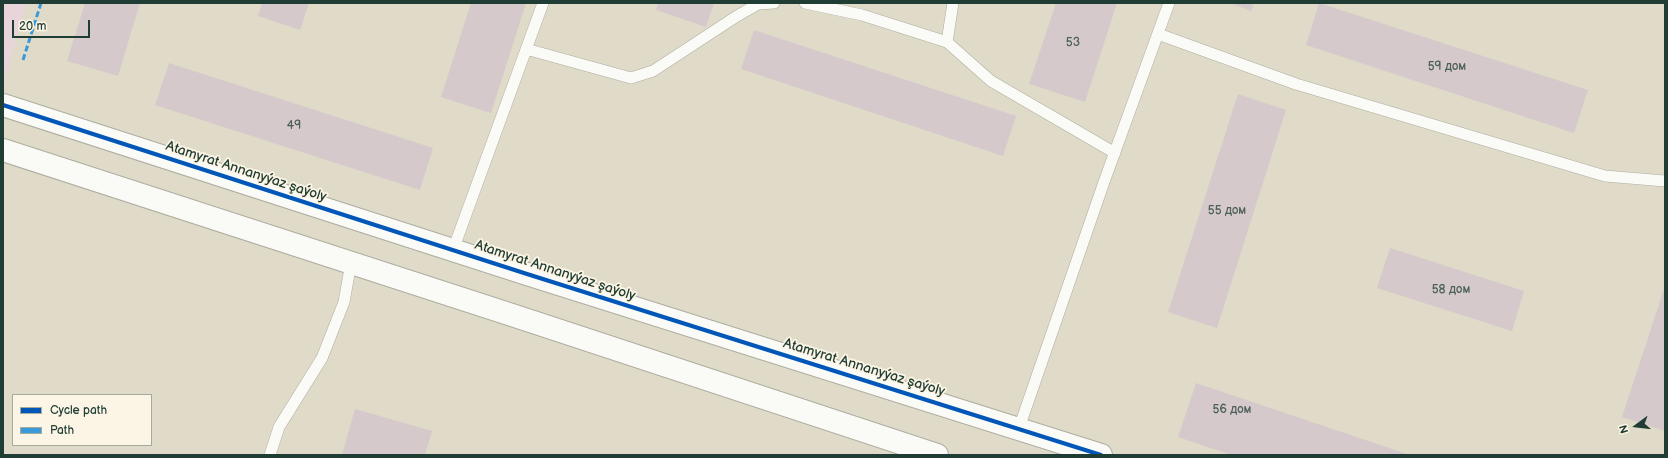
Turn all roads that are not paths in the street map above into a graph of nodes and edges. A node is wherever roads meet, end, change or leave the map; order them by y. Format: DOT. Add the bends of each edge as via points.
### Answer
graph roads {
  1 [pos="543,3"];
  2 [pos="774,3"];
  3 [pos="805,3"];
  4 [pos="953,3"];
  5 [pos="1169,3"];
  6 [pos="1158,34"];
  7 [pos="947,42"];
  8 [pos="526,49"];
  9 [pos="3,105"];
  10 [pos="3,150"];
  11 [pos="1114,153"];
  12 [pos="1665,181"];
  13 [pos="453,250"];
  14 [pos="351,264"];
  15 [pos="1019,428"];
  16 [pos="270,455"];
  17 [pos="937,455"];
  18 [pos="1101,455"];
  1 -- 8 [label="lane"];
  2 -- 8 [label="lane" via="758,4 653,71 631,78"];
  3 -- 7 [label="lane" via="862,15"];
  4 -- 7 [label="lane"];
  5 -- 6 [label="lane"];
  6 -- 11 [label="lane"];
  6 -- 12 [label="lane" via="1296,84 1605,176"];
  7 -- 11 [label="lane" via="991,81"];
  8 -- 13 [label="lane"];
  9 -- 13 [label="street, Atamyrat Annanyýaz şaýoly"];
  10 -- 14 [label="street"];
  11 -- 15 [label="lane"];
  13 -- 15 [label="street, Atamyrat Annanyýaz şaýoly"];
  14 -- 16 [label="lane" via="344,302 322,358 279,427"];
  14 -- 17 [label="street"];
  15 -- 18 [label="street, Atamyrat Annanyýaz şaýoly"];
}
